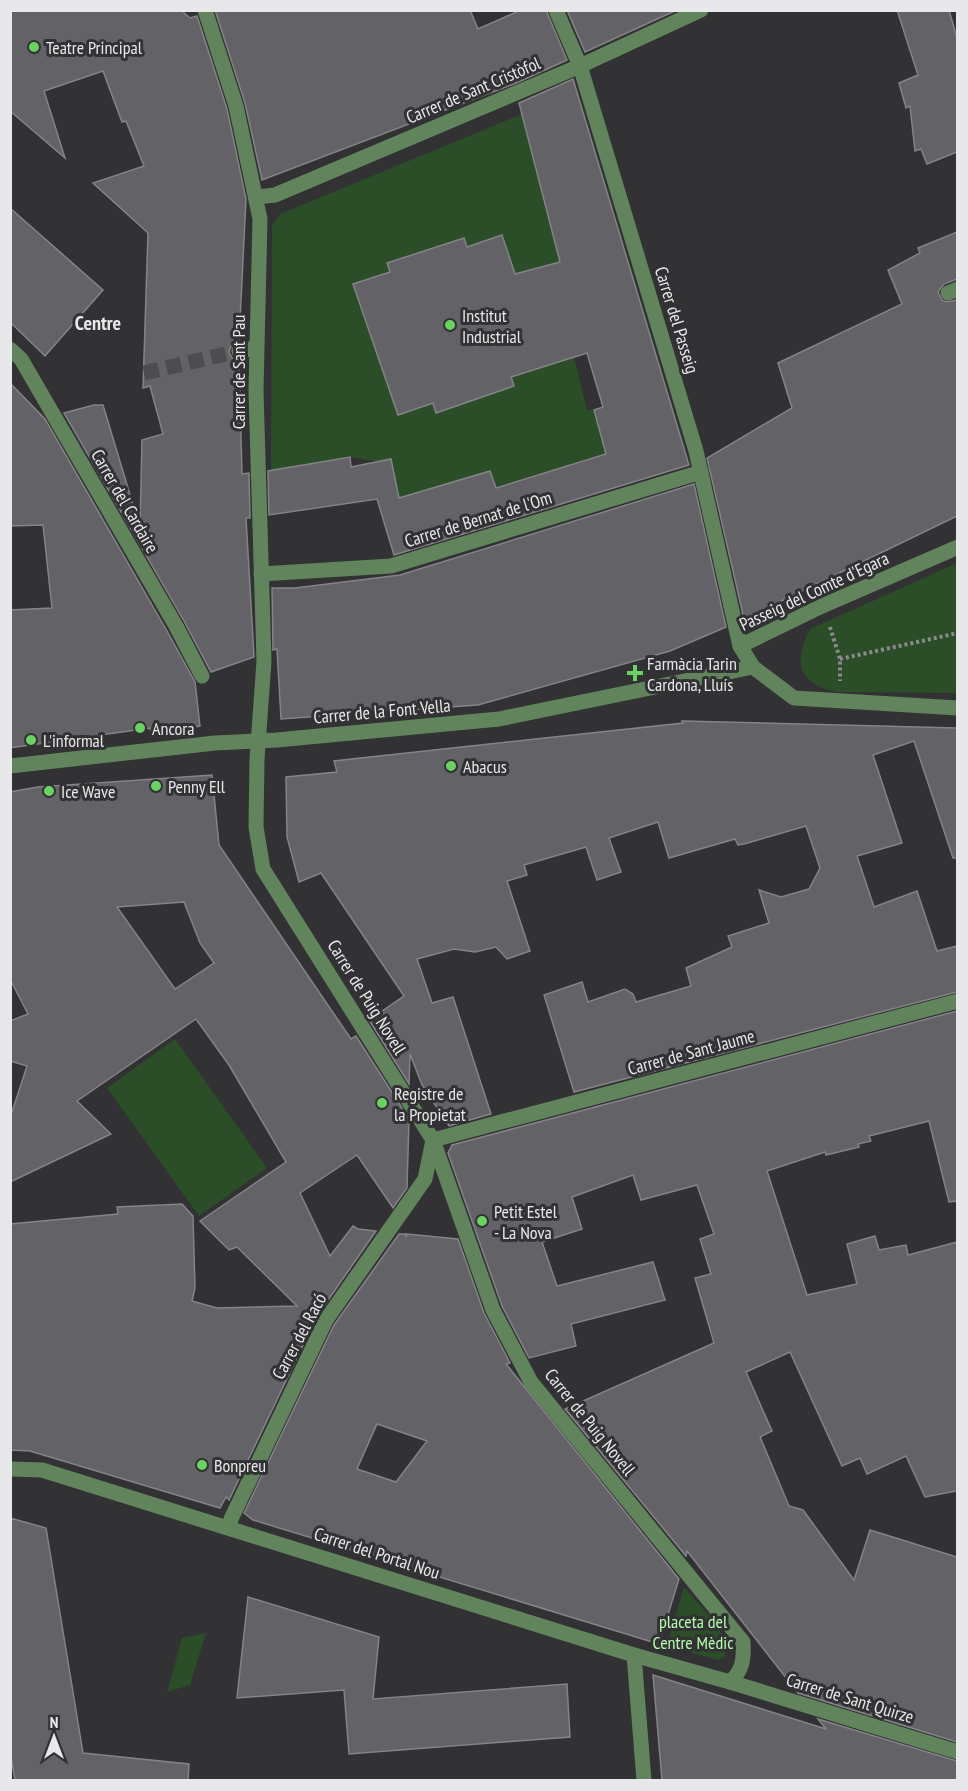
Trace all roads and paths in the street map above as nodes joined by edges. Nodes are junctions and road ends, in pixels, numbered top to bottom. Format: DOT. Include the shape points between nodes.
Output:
graph roads {
  1 [pos="556,10"];
  2 [pos="701,10"];
  3 [pos="202,11"];
  4 [pos="580,66"];
  5 [pos="257,197"];
  6 [pos="256,348"];
  7 [pos="10,349"];
  8 [pos="239,351"];
  9 [pos="701,471"];
  10 [pos="957,547"];
  11 [pos="261,574"];
  12 [pos="828,620"];
  13 [pos="957,633"];
  14 [pos="740,646"];
  15 [pos="840,659"];
  16 [pos="753,666"];
  17 [pos="202,676"];
  18 [pos="840,679"];
  19 [pos="957,708"];
  20 [pos="259,741"];
  21 [pos="10,766"];
  22 [pos="957,1001"];
  23 [pos="434,1140"];
  24 [pos="10,1469"];
  25 [pos="230,1528"];
  26 [pos="634,1655"];
  27 [pos="730,1682"];
  28 [pos="957,1752"];
  29 [pos="644,1780"];
  1 -- 4 [label="street, Carrer del Passeig"];
  2 -- 4 [label="street, Carrer de Sant Cristòfol"];
  3 -- 5 [label="street, Carrer de Sant Pau" via="236,106"];
  4 -- 5 [label="street, Carrer de Sant Cristòfol" via="275,195"];
  4 -- 9 [label="street, Carrer del Passeig"];
  5 -- 6 [label="street, Carrer de Sant Pau" via="260,219"];
  6 -- 8 [label="street"];
  6 -- 11 [label="street, Carrer de Sant Pau"];
  7 -- 17 [label="street, Carrer del Cardaire" via="21,359"];
  9 -- 11 [label="street, Carrer de Bernat de l'Om" via="391,566"];
  9 -- 14 [label="street, Carrer del Passeig"];
  10 -- 14 [label="street, Passeig del Comte d'Egara"];
  11 -- 20 [label="street, Carrer de Sant Pau" via="264,661"];
  12 -- 15 [label="path"];
  13 -- 15 [label="path"];
  14 -- 16 [label="street, Passeig del Comte d'Egara"];
  15 -- 18 [label="path"];
  16 -- 19 [label="street, Passeig del Comte d'Egara" via="794,698"];
  16 -- 20 [label="street, Carrer de la Font Vella" via="499,719"];
  20 -- 21 [label="street, Carrer de la Font Vella"];
  20 -- 23 [label="street, Carrer de Puig Novell" via="256,827 263,869"];
  22 -- 23 [label="street, Carrer de Sant Jaume"];
  23 -- 25 [label="street, Carrer del Racó" via="425,1179 326,1320"];
  23 -- 27 [label="street, Carrer de Puig Novell" via="494,1310 531,1382 742,1642 744,1660 740,1673"];
  24 -- 25 [label="street, Carrer del Portal Nou" via="42,1470"];
  25 -- 26 [label="street, Carrer del Portal Nou"];
  26 -- 27 [label="street, Carrer del Portal Nou"];
  26 -- 29 [label="street"];
  27 -- 28 [label="street, Carrer de Sant Quirze"];
}
